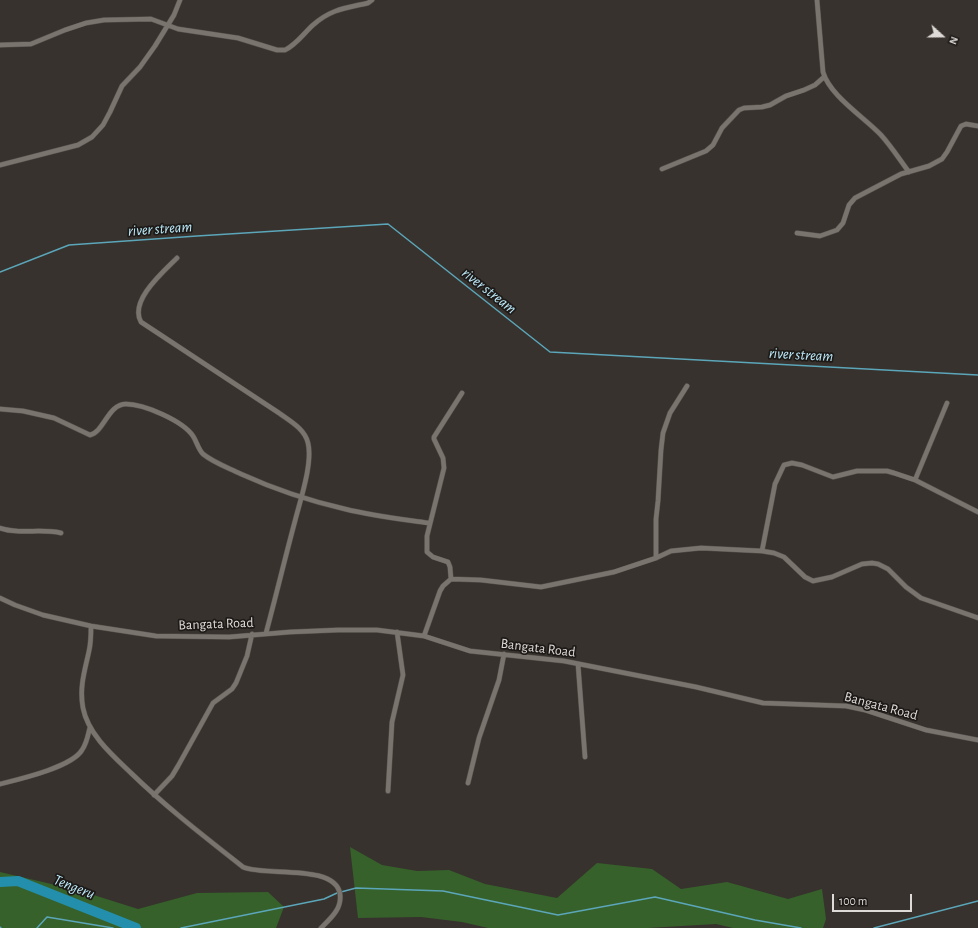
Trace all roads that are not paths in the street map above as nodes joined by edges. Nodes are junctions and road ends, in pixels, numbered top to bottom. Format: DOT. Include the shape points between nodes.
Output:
graph roads {
  1 [pos="180,0"];
  2 [pos="372,0"];
  3 [pos="817,0"];
  4 [pos="168,26"];
  5 [pos="0,45"];
  6 [pos="824,77"];
  7 [pos="978,126"];
  8 [pos="0,165"];
  9 [pos="662,169"];
  10 [pos="909,172"];
  11 [pos="797,233"];
  12 [pos="177,258"];
  13 [pos="687,386"];
  14 [pos="462,393"];
  15 [pos="948,403"];
  16 [pos="0,409"];
  17 [pos="915,480"];
  18 [pos="301,496"];
  19 [pos="978,512"];
  20 [pos="429,523"];
  21 [pos="0,528"];
  22 [pos="61,533"];
  23 [pos="762,551"];
  24 [pos="656,558"];
  25 [pos="451,579"];
  26 [pos="0,598"];
  27 [pos="978,618"];
  28 [pos="91,626"];
  29 [pos="397,632"];
  30 [pos="266,633"];
  31 [pos="252,634"];
  32 [pos="424,636"];
  33 [pos="504,654"];
  34 [pos="578,664"];
  35 [pos="90,727"];
  36 [pos="978,740"];
  37 [pos="585,757"];
  38 [pos="468,783"];
  39 [pos="0,784"];
  40 [pos="388,791"];
  41 [pos="154,795"];
  42 [pos="321,928"];
  1 -- 4 [label="street"];
  2 -- 4 [label="street" via="334,11 313,25 285,50 238,38"];
  3 -- 6 [label="street"];
  4 -- 5 [label="street" via="151,19 104,20 86,23 31,44"];
  4 -- 8 [label="street" via="148,56 122,86 103,125 92,136 78,145"];
  6 -- 9 [label="street" via="770,105 739,110 706,151"];
  6 -- 10 [label="street" via="840,97 881,135"];
  7 -- 10 [label="street" via="961,126 945,156 929,166"];
  10 -- 11 [label="street" via="854,198 843,223 837,230 817,236"];
  12 -- 18 [label="street" via="142,298 138,307 138,317 148,327 299,428 309,449"];
  13 -- 24 [label="street" via="670,413 663,433 656,519"];
  14 -- 20 [label="street" via="434,437 443,458 444,468"];
  15 -- 17 [label="street"];
  16 -- 18 [label="street" via="54,418 90,435 96,432 115,408 124,404 133,405 168,416 193,436 204,454 219,464 257,481"];
  17 -- 19 [label="street"];
  17 -- 23 [label="street" via="887,471 849,473 833,477 796,463 788,464 782,468 775,484"];
  18 -- 20 [label="street" via="345,509"];
  18 -- 30 [label="street"];
  20 -- 25 [label="street" via="427,552 448,562"];
  21 -- 22 [label="street" via="16,532 37,530"];
  23 -- 24 [label="street" via="701,548 671,551"];
  23 -- 27 [label="street" via="784,557 804,577 814,581 832,577 862,564 878,564 888,569 921,598"];
  24 -- 25 [label="street" via="600,575 541,587"];
  25 -- 32 [label="street" via="440,591"];
  26 -- 28 [label="street, Bangata Road" via="43,615"];
  28 -- 31 [label="street, Bangata Road" via="156,636 229,637"];
  28 -- 35 [label="street" via="81,686 83,708"];
  29 -- 30 [label="street, Bangata Road" via="338,630"];
  29 -- 32 [label="street, Bangata Road"];
  29 -- 40 [label="street" via="403,675 392,722"];
  30 -- 31 [label="street, Bangata Road"];
  31 -- 41 [label="street" via="247,656 236,683 213,703 172,776"];
  32 -- 33 [label="street, Bangata Road" via="470,651"];
  33 -- 34 [label="street, Bangata Road"];
  33 -- 38 [label="street" via="499,680 479,738"];
  34 -- 36 [label="street, Bangata Road" via="696,686 763,703 846,706 926,730"];
  34 -- 37 [label="street"];
  35 -- 39 [label="street" via="82,751 66,764"];
  35 -- 41 [label="street" via="108,751"];
  41 -- 42 [label="street" via="249,870 317,875 336,884 339,904 334,916"];
}
